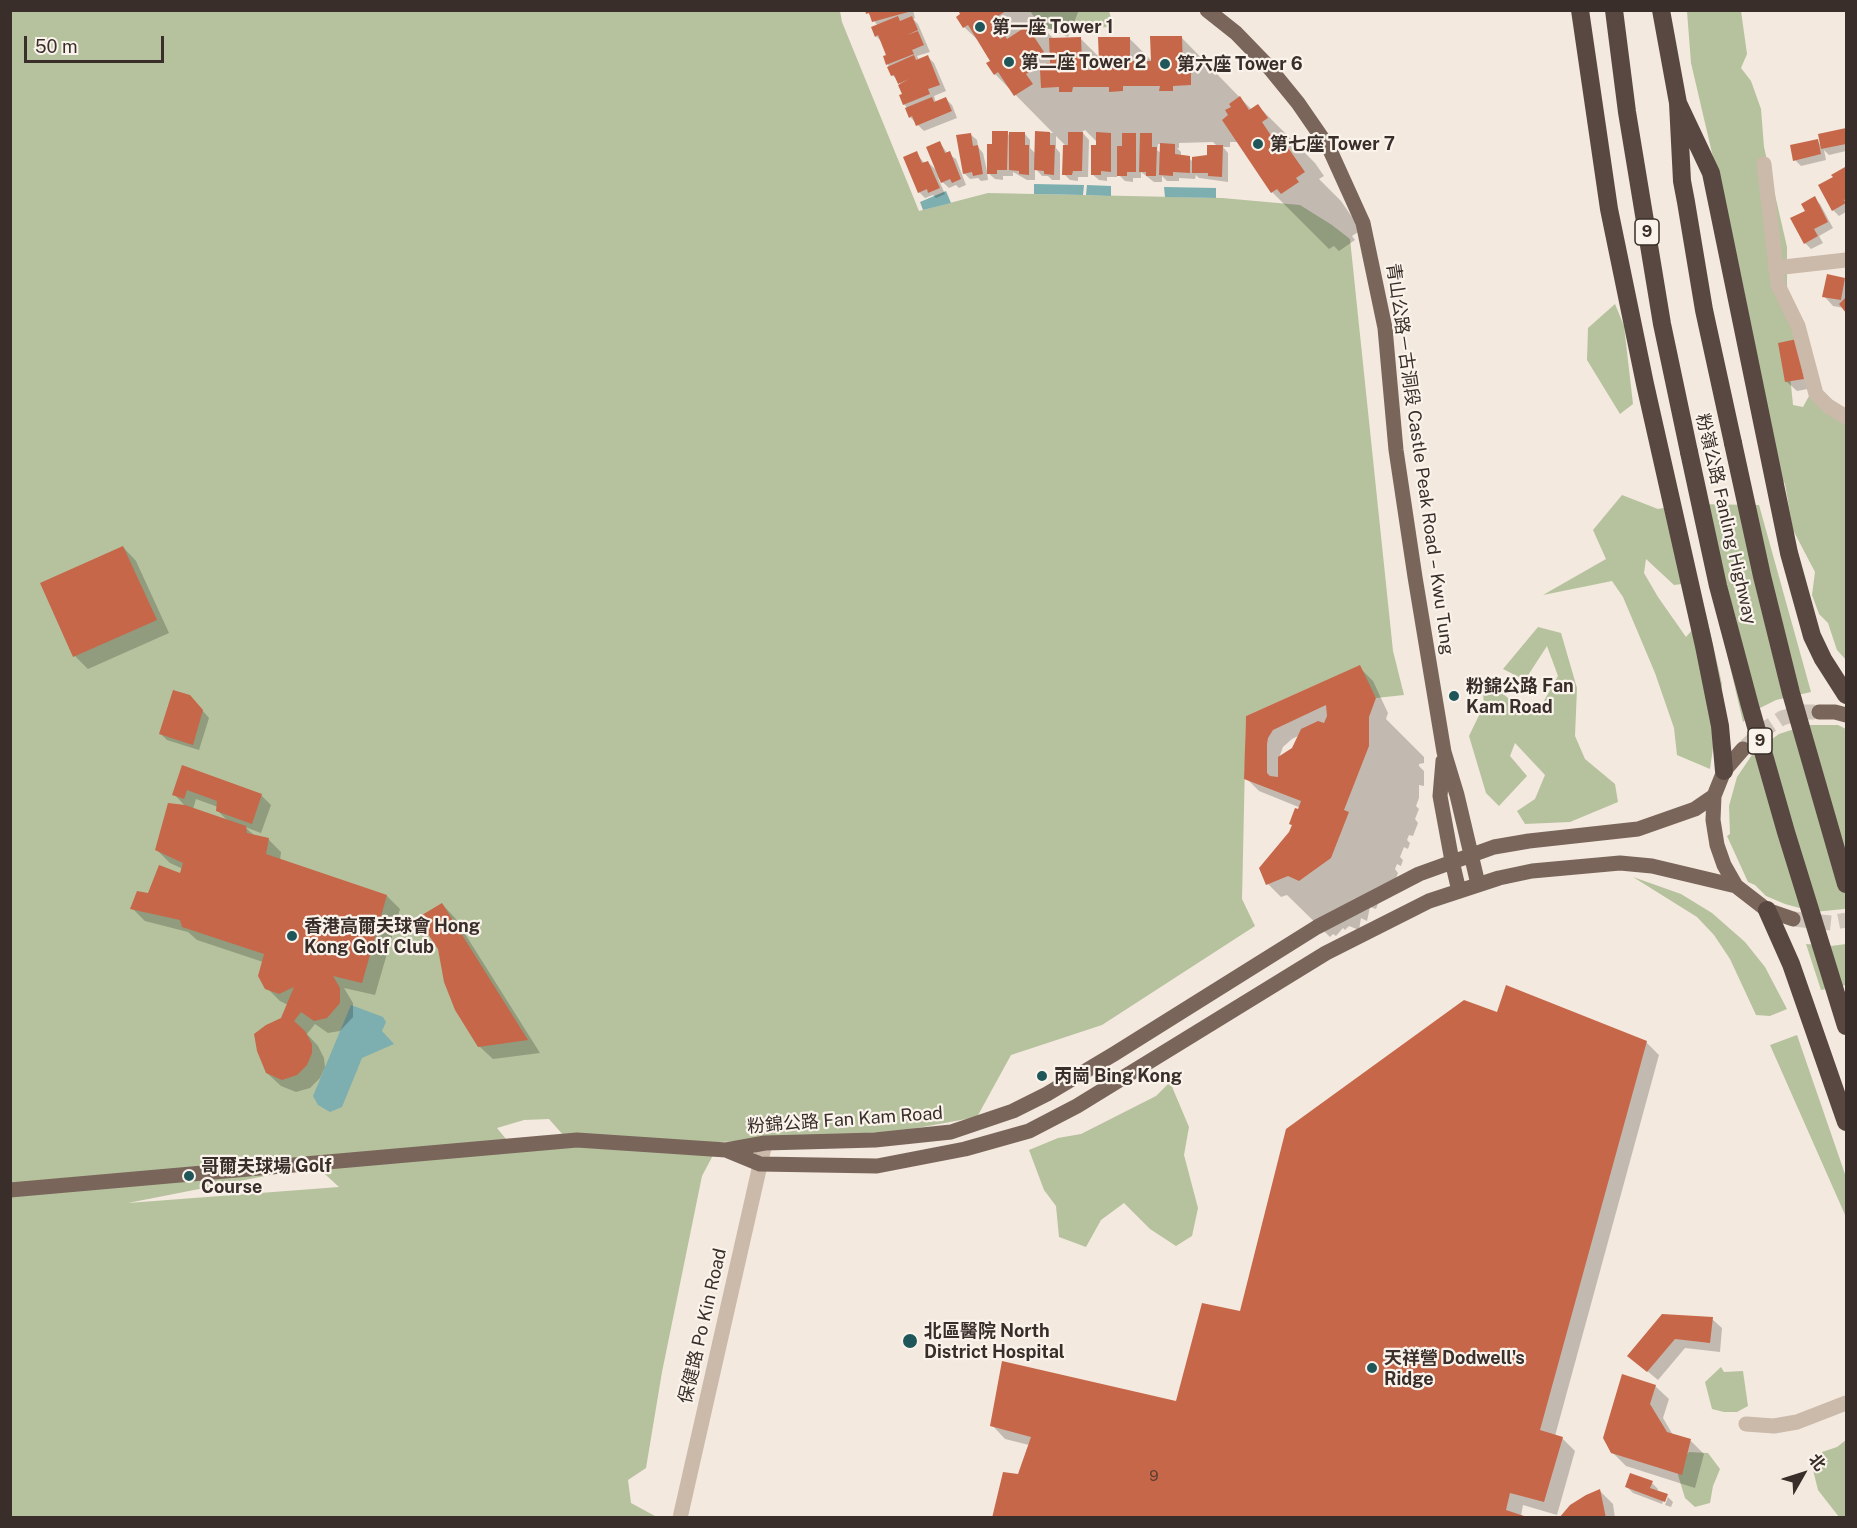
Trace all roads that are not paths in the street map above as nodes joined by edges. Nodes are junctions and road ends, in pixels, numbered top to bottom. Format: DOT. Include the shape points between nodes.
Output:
graph roads {
  1 [pos="1207,10"];
  2 [pos="1580,10"];
  3 [pos="1614,10"];
  4 [pos="1661,10"];
  5 [pos="1678,104"];
  6 [pos="1764,164"];
  7 [pos="1846,260"];
  8 [pos="1775,268"];
  9 [pos="1846,417"];
  10 [pos="1846,695"];
  11 [pos="1818,712"];
  12 [pos="1846,715"];
  13 [pos="1743,749"];
  14 [pos="1444,752"];
  15 [pos="1724,771"];
  16 [pos="1714,796"];
  17 [pos="1470,855"];
  18 [pos="1452,861"];
  19 [pos="1478,884"];
  20 [pos="1846,884"];
  21 [pos="1736,886"];
  22 [pos="1460,891"];
  23 [pos="1767,910"];
  24 [pos="1793,919"];
  25 [pos="1846,1026"];
  26 [pos="1846,1122"];
  27 [pos="765,1143"];
  28 [pos="726,1150"];
  29 [pos="760,1164"];
  30 [pos="10,1190"];
  31 [pos="1846,1403"];
  32 [pos="1746,1424"];
  33 [pos="680,1518"];
  1 -- 14 [label="main road, 青山公路－古洞段 Castle Peak Road – Kwu Tung" via="1236,33 1298,103 1329,148 1364,223 1385,328 1398,461"];
  2 -- 15 [label="highway" via="1609,209 1704,646 1720,726"];
  3 -- 25 [label="highway, 粉嶺公路 Fanling Highway / 9, bridge" via="1662,324 1718,586 1789,842"];
  4 -- 5 [label="highway, 粉嶺公路 Fanling Highway"];
  5 -- 10 [label="highway" via="1711,173 1789,553 1809,624 1823,659"];
  5 -- 20 [label="highway, 粉嶺公路 Fanling Highway, bridge" via="1683,181 1704,310 1762,576"];
  6 -- 8 [label="street"];
  7 -- 8 [label="street"];
  8 -- 9 [label="street" via="1778,285 1798,326 1816,394"];
  11 -- 12 [label="main road"];
  13 -- 15 [label="main road"];
  14 -- 17 [label="main road, 青山公路－古洞段 Castle Peak Road – Kwu Tung"];
  14 -- 18 [label="main road, 青山公路－古洞段 Castle Peak Road – Kwu Tung" via="1440,796"];
  15 -- 16 [label="main road"];
  16 -- 17 [label="main road, 粉錦公路 Fan Kam Road" via="1695,809 1638,829 1528,841"];
  16 -- 21 [label="main road" via="1717,845"];
  17 -- 18 [label="main road, 粉錦公路 Fan Kam Road"];
  17 -- 19 [label="main road, 青山公路－古洞段 Castle Peak Road – Kwu Tung"];
  18 -- 22 [label="main road, 青山公路－古洞段 Castle Peak Road – Kwu Tung"];
  18 -- 27 [label="main road, 粉錦公路 Fan Kam Road" via="1397,884 1317,927 1114,1054 1013,1111 951,1132 875,1140"];
  19 -- 21 [label="main road, 粉錦公路 Fan Kam Road" via="1532,871 1620,863 1652,866"];
  19 -- 22 [label="main road, 粉錦公路 Fan Kam Road"];
  21 -- 23 [label="main road"];
  22 -- 29 [label="main road, 粉錦公路 Fan Kam Road" via="1429,901 1326,953 1077,1106 1029,1131 965,1149 877,1166"];
  23 -- 24 [label="main road"];
  23 -- 26 [label="highway" via="1791,964"];
  27 -- 28 [label="main road, 粉錦公路 Fan Kam Road"];
  27 -- 29 [label="street, 保健路 Po Kin Road"];
  28 -- 29 [label="main road, 粉錦公路 Fan Kam Road"];
  28 -- 30 [label="main road, 粉錦公路 Fan Kam Road" via="576,1140"];
  29 -- 33 [label="street, 保健路 Po Kin Road"];
  31 -- 32 [label="street" via="1797,1422 1774,1426"];
}
